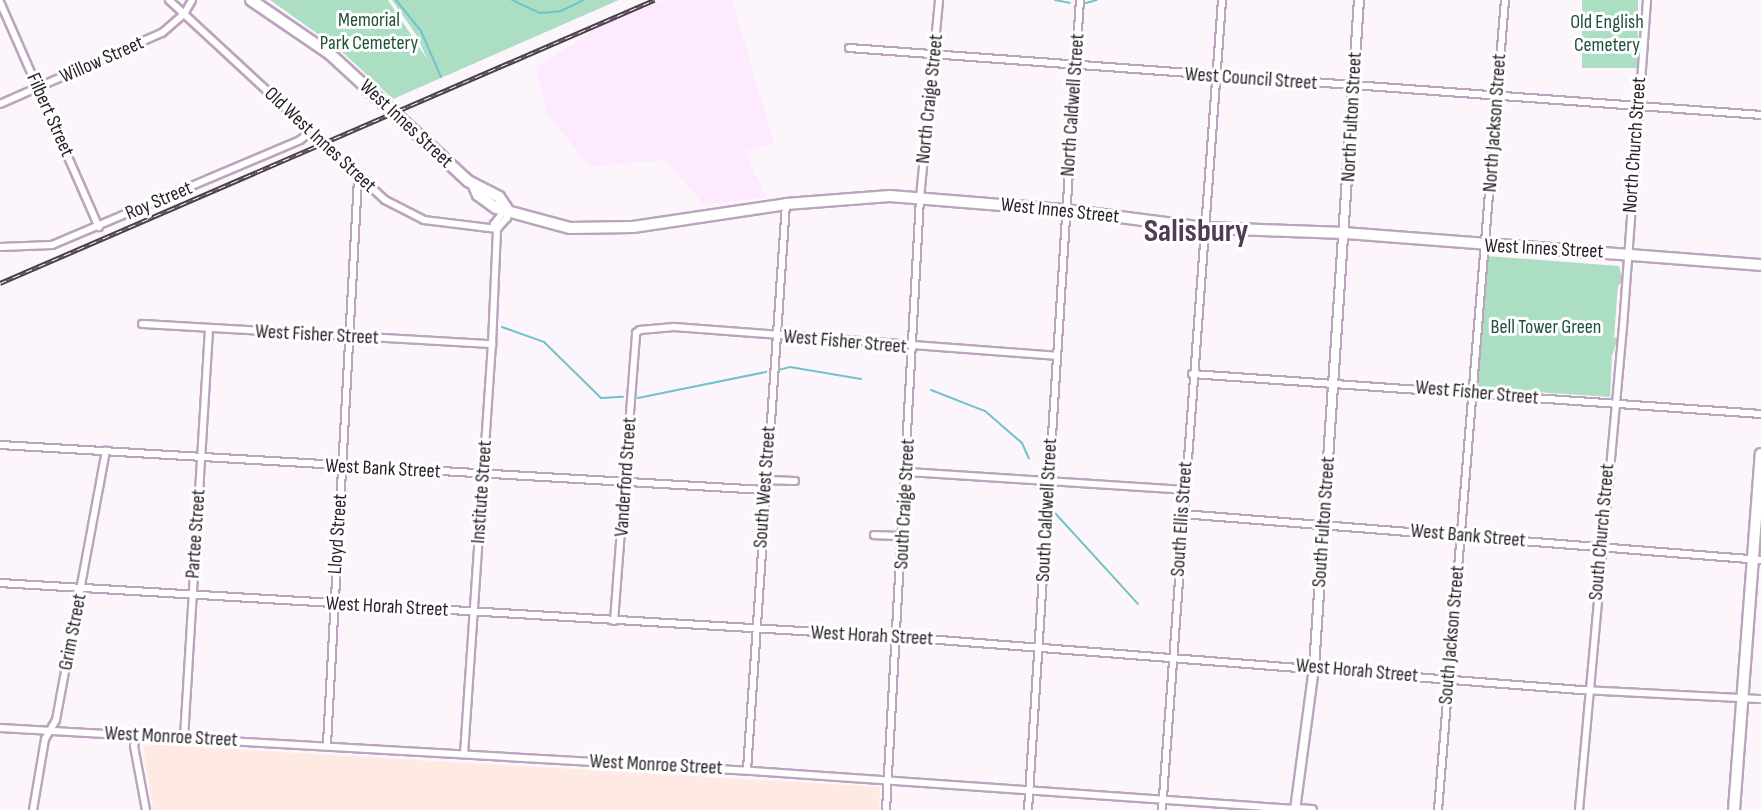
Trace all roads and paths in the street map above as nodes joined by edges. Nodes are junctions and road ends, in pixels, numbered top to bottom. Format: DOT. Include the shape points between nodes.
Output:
graph roads {
  1 [pos="169,0"];
  2 [pos="192,0"];
  3 [pos="251,0"];
  4 [pos="939,0"];
  5 [pos="1080,0"];
  6 [pos="1222,0"];
  7 [pos="1359,0"];
  8 [pos="1504,0"];
  9 [pos="1647,0"];
  10 [pos="0,2"];
  11 [pos="184,14"];
  12 [pos="849,48"];
  13 [pos="935,54"];
  14 [pos="1076,64"];
  15 [pos="1216,77"];
  16 [pos="1353,86"];
  17 [pos="39,87"];
  18 [pos="1497,96"];
  19 [pos="0,104"];
  20 [pos="1637,106"];
  21 [pos="1761,115"];
  22 [pos="311,132"];
  23 [pos="358,179"];
  24 [pos="920,198"];
  25 [pos="786,204"];
  26 [pos="507,209"];
  27 [pos="1065,210"];
  28 [pos="99,227"];
  29 [pos="1205,228"];
  30 [pos="497,229"];
  31 [pos="1346,233"];
  32 [pos="1484,246"];
  33 [pos="0,247"];
  34 [pos="1627,254"];
  35 [pos="1761,265"];
  36 [pos="142,324"];
  37 [pos="208,329"];
  38 [pos="636,333"];
  39 [pos="774,336"];
  40 [pos="349,337"];
  41 [pos="492,344"];
  42 [pos="912,347"];
  43 [pos="1056,356"];
  44 [pos="1192,374"];
  45 [pos="1334,383"];
  46 [pos="1472,392"];
  47 [pos="1614,404"];
  48 [pos="1761,414"];
  49 [pos="0,445"];
  50 [pos="106,452"];
  51 [pos="1761,454"];
  52 [pos="202,457"];
  53 [pos="343,467"];
  54 [pos="908,472"];
  55 [pos="483,474"];
  56 [pos="766,480"];
  57 [pos="795,481"];
  58 [pos="626,482"];
  59 [pos="1049,482"];
  60 [pos="765,490"];
  61 [pos="1184,490"];
  62 [pos="1182,514"];
  63 [pos="1324,523"];
  64 [pos="874,535"];
  65 [pos="904,536"];
  66 [pos="1460,536"];
  67 [pos="1602,546"];
  68 [pos="1757,559"];
  69 [pos="0,583"];
  70 [pos="81,588"];
  71 [pos="192,595"];
  72 [pos="333,604"];
  73 [pos="474,612"];
  74 [pos="614,621"];
  75 [pos="756,629"];
  76 [pos="895,637"];
  77 [pos="1039,646"];
  78 [pos="1172,656"];
  79 [pos="1314,667"];
  80 [pos="1448,679"];
  81 [pos="1589,690"];
  82 [pos="1743,698"];
  83 [pos="1761,699"];
  84 [pos="0,728"];
  85 [pos="51,730"];
  86 [pos="136,734"];
  87 [pos="184,738"];
  88 [pos="327,744"];
  89 [pos="464,754"];
  90 [pos="747,770"];
  91 [pos="888,779"];
  92 [pos="1029,790"];
  93 [pos="1162,800"];
  94 [pos="1295,809"];
  95 [pos="33,810"];
  96 [pos="146,810"];
  97 [pos="886,810"];
  98 [pos="1028,810"];
  99 [pos="1162,810"];
  100 [pos="1312,810"];
  101 [pos="1438,810"];
  102 [pos="1579,810"];
  103 [pos="1734,810"];
  1 -- 11 [label="street, Old West Innes Street"];
  2 -- 11 [label="street, Willow Street"];
  3 -- 26 [label="main road, West Innes Street" via="330,54 474,186 499,197"];
  4 -- 13 [label="street, North Craige Street"];
  5 -- 14 [label="street, North Caldwell Street"];
  6 -- 15 [label="street, South Ellis Street"];
  7 -- 16 [label="street, North Fulton Street"];
  8 -- 18 [label="street, North Jackson Street"];
  9 -- 20 [label="street, North Church Street"];
  10 -- 17 [label="street, Filbert Street"];
  11 -- 17 [label="street, Willow Street" via="162,33"];
  11 -- 22 [label="street, Old West Innes Street"];
  12 -- 13 [label="street, West Council Street"];
  13 -- 14 [label="street, West Council Street"];
  13 -- 24 [label="street, North Craige Street"];
  14 -- 15 [label="street, West Council Street"];
  14 -- 27 [label="street, North Caldwell Street"];
  15 -- 16 [label="street, West Council Street"];
  15 -- 29 [label="street, South Ellis Street"];
  16 -- 18 [label="street, West Council Street"];
  16 -- 31 [label="street, North Fulton Street"];
  17 -- 19 [label="street, Willow Street"];
  17 -- 28 [label="street, Filbert Street"];
  18 -- 20 [label="street, West Council Street"];
  18 -- 32 [label="street, North Jackson Street"];
  20 -- 21 [label="street, West Council Street"];
  20 -- 34 [label="street, North Church Street"];
  22 -- 23 [label="street, Old West Innes Street"];
  22 -- 28 [label="street, Roy Street"];
  23 -- 30 [label="street, Old West Innes Street" via="399,210 424,220"];
  23 -- 40 [label="street, Lloyd Street"];
  24 -- 25 [label="main road, West Innes Street" via="860,197"];
  24 -- 27 [label="main road, West Innes Street"];
  24 -- 42 [label="street, South Craige Street"];
  25 -- 26 [label="main road, West Innes Street" via="633,228 594,229 548,224"];
  25 -- 39 [label="street, South West Street"];
  26 -- 30 [label="street, Institute Street" via="497,216"];
  27 -- 29 [label="main road, West Innes Street"];
  27 -- 43 [label="street, South Caldwell Street"];
  28 -- 33 [label="street, Roy Street" via="52,245"];
  29 -- 31 [label="main road, West Innes Street"];
  29 -- 44 [label="street, South Ellis Street"];
  30 -- 41 [label="street, Institute Street"];
  31 -- 32 [label="main road, West Innes Street"];
  31 -- 45 [label="street, South Fulton Street"];
  32 -- 34 [label="main road, West Innes Street"];
  32 -- 46 [label="street, South Jackson Street"];
  34 -- 35 [label="main road, West Innes Street"];
  34 -- 47 [label="street, South Church Street"];
  36 -- 37 [label="street, West Fisher Street"];
  37 -- 40 [label="street, West Fisher Street"];
  37 -- 52 [label="street, Partee Street"];
  38 -- 39 [label="street, West Fisher Street" via="674,327"];
  38 -- 58 [label="street, Vanderford Street"];
  39 -- 42 [label="street, West Fisher Street"];
  39 -- 56 [label="street, South West Street"];
  40 -- 41 [label="street, West Fisher Street"];
  40 -- 53 [label="street, Lloyd Street"];
  41 -- 55 [label="street, Institute Street"];
  42 -- 43 [label="street, West Fisher Street"];
  42 -- 54 [label="street, South Craige Street"];
  43 -- 59 [label="street, South Caldwell Street"];
  44 -- 45 [label="street, West Fisher Street"];
  44 -- 61 [label="street, South Ellis Street"];
  45 -- 46 [label="street, West Fisher Street"];
  45 -- 63 [label="street, South Fulton Street"];
  46 -- 47 [label="street, West Fisher Street"];
  46 -- 66 [label="street, South Jackson Street"];
  47 -- 48 [label="street, West Fisher Street"];
  47 -- 67 [label="street, South Church Street"];
  49 -- 50 [label="street, West Bank Street"];
  50 -- 52 [label="street, West Bank Street"];
  50 -- 70 [label="street, Grim Street"];
  51 -- 68 [label="main road"];
  52 -- 53 [label="street, West Bank Street"];
  52 -- 71 [label="street, Partee Street"];
  53 -- 55 [label="street, West Bank Street"];
  53 -- 72 [label="street, Lloyd Street"];
  54 -- 59 [label="street"];
  54 -- 65 [label="street, South Craige Street"];
  55 -- 58 [label="street, West Bank Street"];
  55 -- 73 [label="street, Institute Street"];
  56 -- 57 [label="street"];
  56 -- 60 [label="street, South West Street"];
  58 -- 60 [label="street, West Bank Street"];
  58 -- 74 [label="street, Vanderford Street"];
  59 -- 61 [label="street"];
  59 -- 77 [label="street, South Caldwell Street"];
  60 -- 75 [label="street, South West Street"];
  61 -- 62 [label="street, South Ellis Street"];
  62 -- 63 [label="street, West Bank Street"];
  62 -- 78 [label="street, South Ellis Street"];
  63 -- 66 [label="street, West Bank Street"];
  63 -- 79 [label="street, South Fulton Street"];
  64 -- 65 [label="street"];
  65 -- 76 [label="street, South Craige Street"];
  66 -- 67 [label="street, West Bank Street"];
  66 -- 80 [label="street, South Jackson Street"];
  67 -- 68 [label="street, West Bank Street"];
  67 -- 81 [label="street, South Church Street"];
  68 -- 82 [label="main road"];
  69 -- 70 [label="street, West Horah Street"];
  70 -- 71 [label="street, West Horah Street"];
  70 -- 85 [label="street, Grim Street"];
  71 -- 72 [label="street, West Horah Street"];
  71 -- 87 [label="street, Partee Street"];
  72 -- 73 [label="street, West Horah Street"];
  72 -- 88 [label="street, Lloyd Street"];
  73 -- 74 [label="street, West Horah Street"];
  73 -- 89 [label="street, Institute Street"];
  74 -- 75 [label="street, West Horah Street"];
  75 -- 76 [label="street, West Horah Street"];
  75 -- 90 [label="street, South West Street"];
  76 -- 77 [label="street, West Horah Street"];
  76 -- 91 [label="street, South Craige Street"];
  77 -- 78 [label="street, West Horah Street"];
  77 -- 92 [label="street, South Caldwell Street"];
  78 -- 79 [label="street, West Horah Street"];
  78 -- 93 [label="street, South Ellis Street"];
  79 -- 80 [label="street, West Horah Street"];
  79 -- 94 [label="street, South Fulton Street"];
  80 -- 81 [label="street, West Horah Street"];
  80 -- 101 [label="street, South Jackson Street"];
  81 -- 82 [label="street, West Horah Street"];
  81 -- 102 [label="street, South Church Street"];
  82 -- 83 [label="street, West Horah Street"];
  82 -- 103 [label="main road"];
  84 -- 85 [label="street, West Monroe Street"];
  85 -- 86 [label="street, West Monroe Street"];
  85 -- 95 [label="street, Grim Street" via="45,739"];
  86 -- 87 [label="street, West Monroe Street"];
  86 -- 96 [label="street"];
  87 -- 88 [label="street, West Monroe Street"];
  88 -- 89 [label="street, West Monroe Street"];
  89 -- 90 [label="street, West Monroe Street"];
  90 -- 91 [label="street, West Monroe Street"];
  91 -- 92 [label="street, West Monroe Street"];
  91 -- 97 [label="street, South Craige Street"];
  92 -- 93 [label="street, West Monroe Street"];
  92 -- 98 [label="street, South Caldwell Street"];
  93 -- 94 [label="street, West Monroe Street"];
  93 -- 99 [label="street, South Ellis Street"];
  94 -- 100 [label="street, West Monroe Street"];
}
